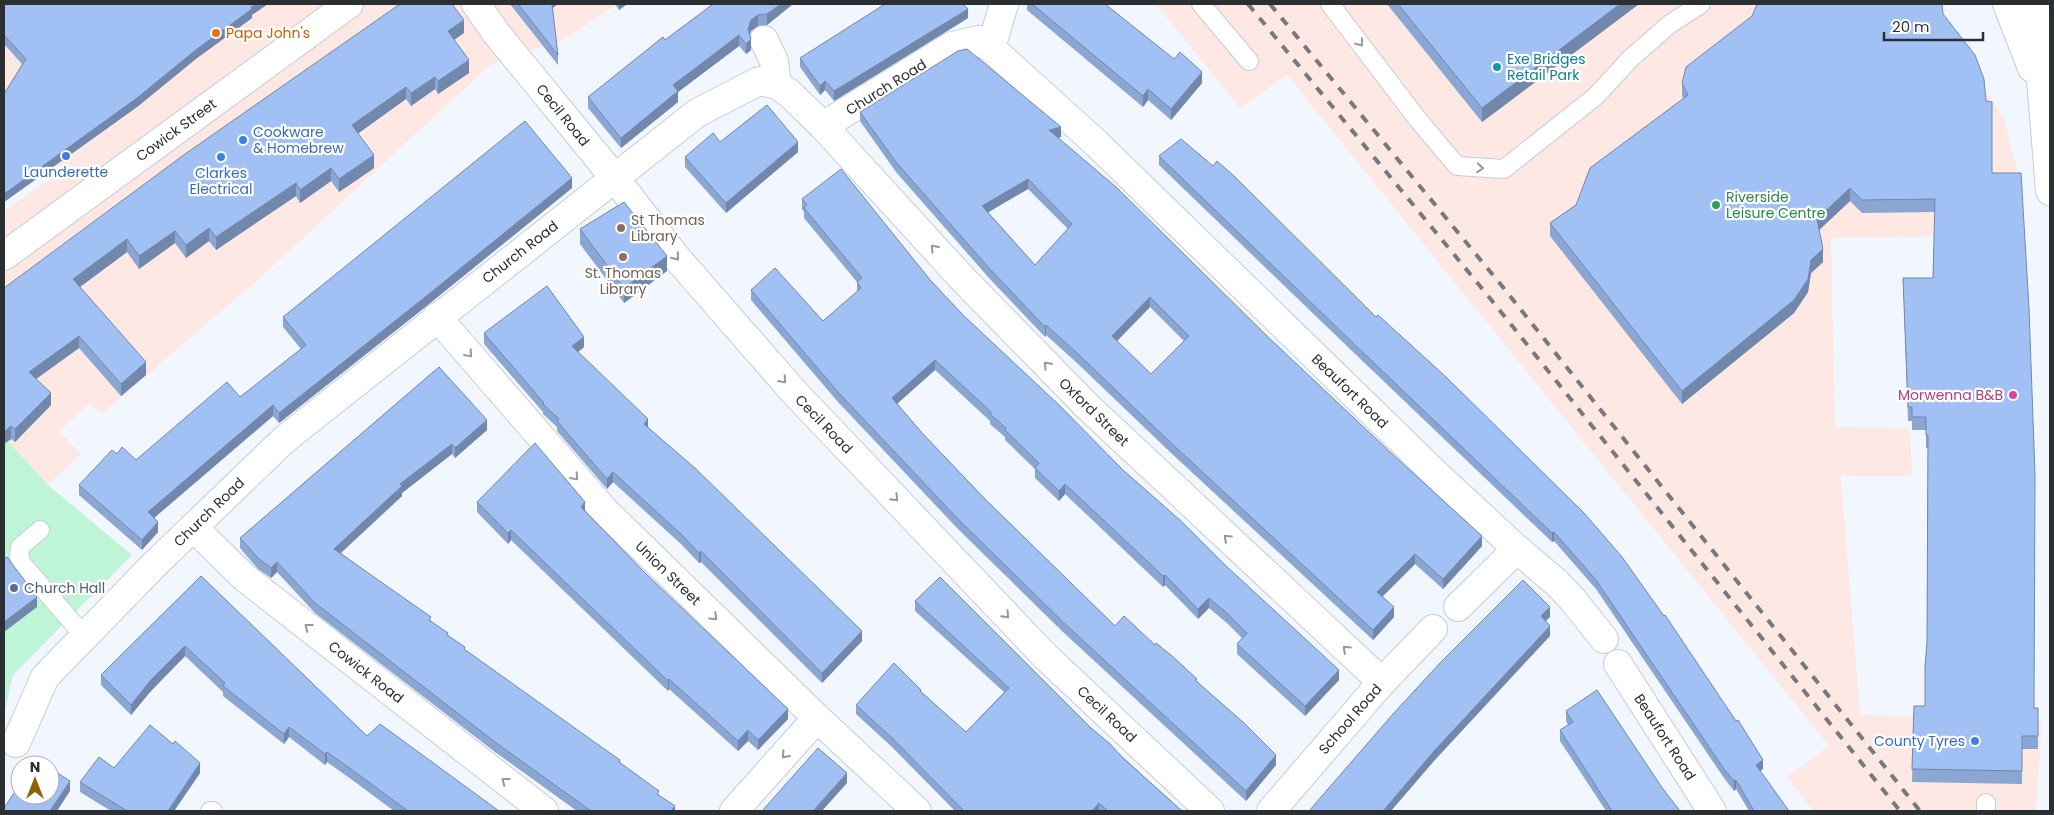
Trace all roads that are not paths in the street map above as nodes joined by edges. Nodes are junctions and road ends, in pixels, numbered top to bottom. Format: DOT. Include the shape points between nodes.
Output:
graph roads {
  1 [pos="349,4"];
  2 [pos="476,4"];
  3 [pos="1004,4"];
  4 [pos="1201,4"];
  5 [pos="1330,4"];
  6 [pos="1701,4"];
  7 [pos="2007,4"];
  8 [pos="2035,4"];
  9 [pos="764,40"];
  10 [pos="991,48"];
  11 [pos="1249,61"];
  12 [pos="778,85"];
  13 [pos="2043,97"];
  14 [pos="823,126"];
  15 [pos="1096,143"];
  16 [pos="614,177"];
  17 [pos="2050,191"];
  18 [pos="4,256"];
  19 [pos="437,317"];
  20 [pos="193,527"];
  21 [pos="40,530"];
  22 [pos="1517,549"];
  23 [pos="1458,607"];
  24 [pos="1433,629"];
  25 [pos="85,637"];
  26 [pos="1604,640"];
  27 [pos="1618,664"];
  28 [pos="1382,682"];
  29 [pos="817,718"];
  30 [pos="16,743"];
  31 [pos="544,811"];
  32 [pos="734,811"];
  33 [pos="916,811"];
  34 [pos="1210,811"];
  35 [pos="1271,811"];
  36 [pos="1712,811"];
  1 -- 18 [label="main road, Cowick Street"];
  2 -- 16 [label="main road, Cecil Road"];
  3 -- 10 [label="main road"];
  4 -- 11 [label="lane"];
  5 -- 6 [label="lane, one-way" via="1457,166 1504,169 1596,96 1631,58 1670,24"];
  7 -- 13 [label="main road"];
  8 -- 13 [label="main road"];
  9 -- 12 [label="main road" via="774,61"];
  10 -- 14 [label="main road, Church Road" via="978,40 952,46"];
  10 -- 15 [label="main road, Church Road"];
  12 -- 14 [label="main road"];
  12 -- 16 [label="main road, Church Road" via="759,81 697,112"];
  13 -- 17 [label="main road"];
  28 -- 14 [label="main road, Oxford Street, one-way" via="1087,406 960,276"];
  15 -- 22 [label="main road, Beaufort Road"];
  16 -- 19 [label="main road, Church Road"];
  16 -- 34 [label="main road, Cecil Road, one-way" via="676,257 794,392 1045,656"];
  19 -- 20 [label="main road, Church Road" via="285,439"];
  19 -- 29 [label="main road, Union Street, one-way" via="604,510"];
  20 -- 25 [label="main road, Church Road"];
  31 -- 20 [label="main road, Cowick Road, one-way" via="245,578"];
  21 -- 25 [label="lane" via="20,547 22,564"];
  22 -- 23 [label="main road"];
  22 -- 26 [label="main road, Beaufort Road" via="1558,584"];
  24 -- 28 [label="main road, School Road"];
  25 -- 30 [label="main road, Church Road" via="45,677"];
  27 -- 36 [label="main road, Beaufort Road"];
  28 -- 35 [label="main road, School Road"];
  29 -- 32 [label="main road, one-way"];
  29 -- 33 [label="main road, Union Street"];
}
